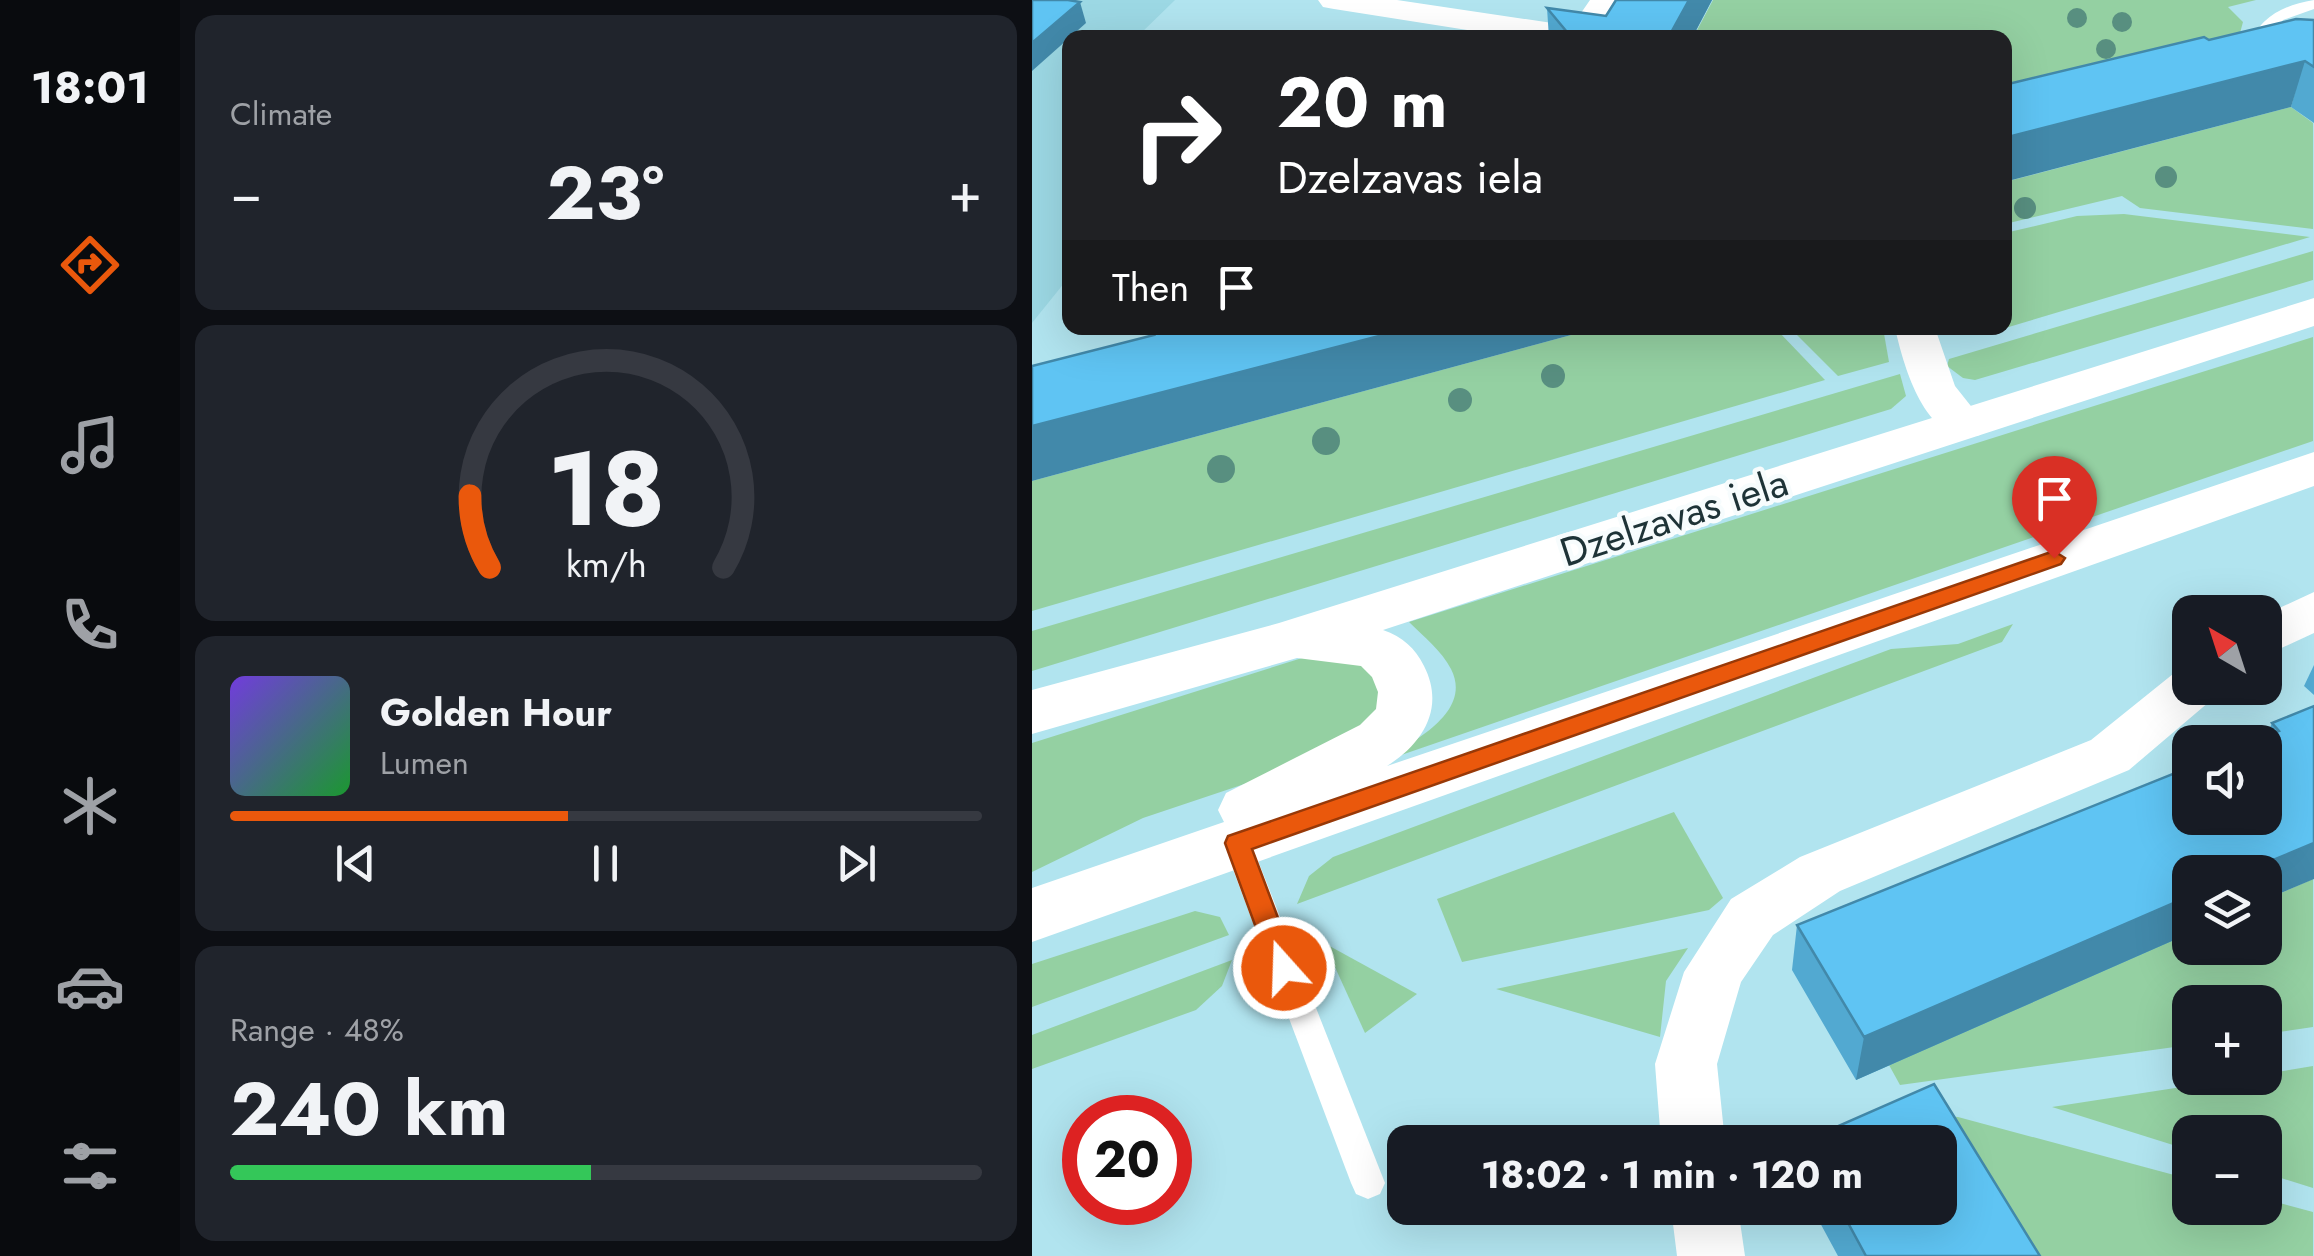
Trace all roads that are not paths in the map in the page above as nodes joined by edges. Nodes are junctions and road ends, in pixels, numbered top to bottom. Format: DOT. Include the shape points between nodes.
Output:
graph roads {
  1 [pos="1334,0"];
  2 [pos="1606,0"];
  3 [pos="2314,4"];
  4 [pos="1542,30"];
  5 [pos="1587,30"];
  6 [pos="2270,50"];
  7 [pos="2217,56"];
  8 [pos="2314,311"];
  9 [pos="1917,335"];
  10 [pos="1964,425"];
  11 [pos="2314,468"];
  12 [pos="2314,610"];
  13 [pos="2282,628"];
  14 [pos="1284,642"];
  15 [pos="2172,704"];
  16 [pos="1032,712"];
  17 [pos="1211,853"];
  18 [pos="1032,915"];
  19 [pos="1691,1125"];
  20 [pos="1368,1183"];
  21 [pos="1707,1225"];
  22 [pos="1711,1256"];
  1 -- 4 [label="street"];
  2 -- 5 [label="street"];
  3 -- 6 [label="lane" via="2266,22"];
  6 -- 7 [label="street"];
  8 -- 10 [label="main road, Dzelzavas iela"];
  9 -- 10 [label="street" via="1935,390"];
  10 -- 14 [label="main road, Dzelzavas iela"];
  11 -- 17 [label="main road"];
  12 -- 13 [label="street"];
  14 -- 16 [label="main road, Dzelzavas iela"];
  14 -- 17 [label="main road" via="1368,644 1406,683 1408,709 1362,756 1238,815"];
  15 -- 19 [label="street" via="2110,755 1820,874 1752,917 1714,972 1686,1064"];
  17 -- 18 [label="main road"];
  17 -- 20 [label="lane"];
  21 -- 22 [label="street"];
}
